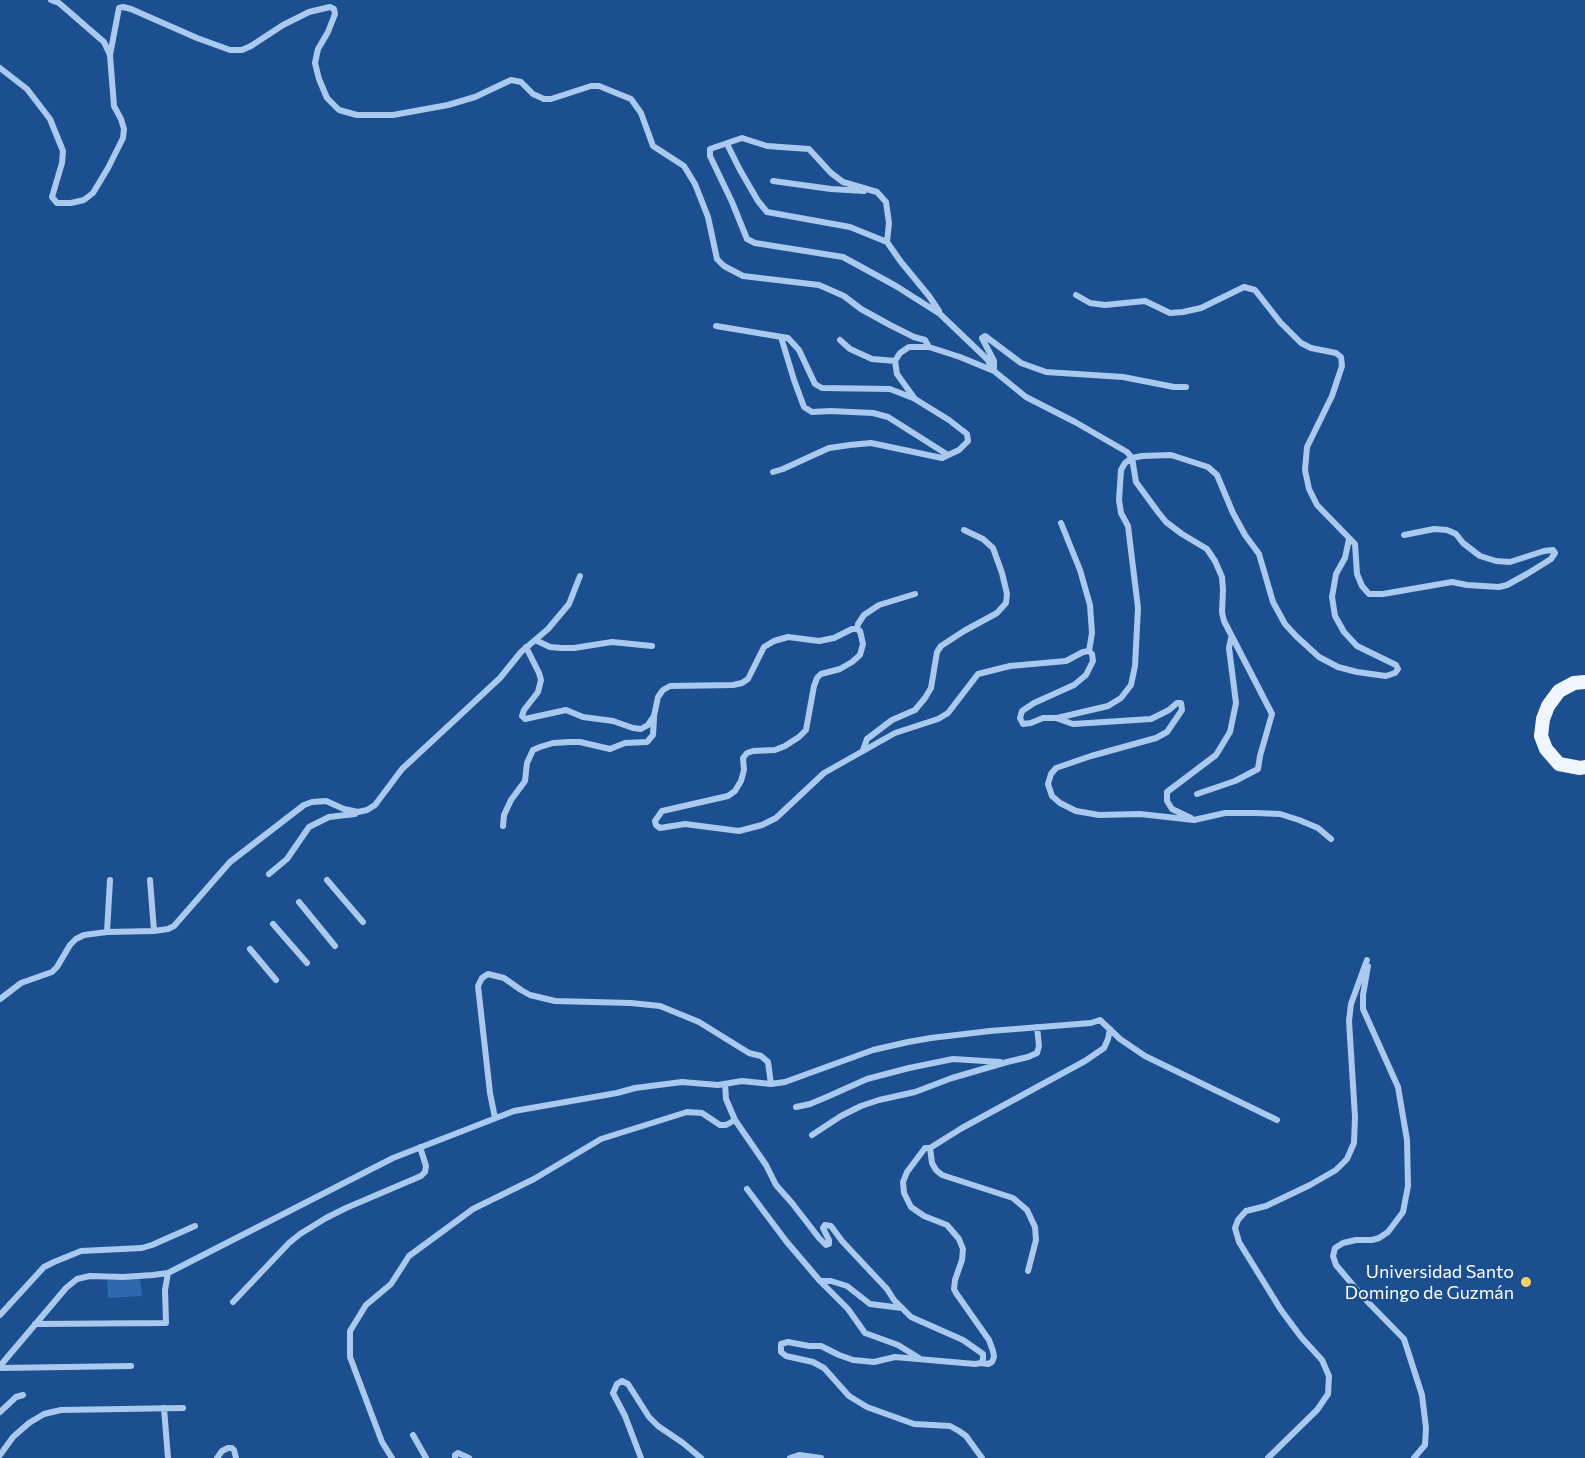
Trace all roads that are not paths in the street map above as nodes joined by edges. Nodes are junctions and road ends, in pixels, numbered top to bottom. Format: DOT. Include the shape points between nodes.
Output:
graph roads {
  1 [pos="51,0"];
  2 [pos="110,55"];
  3 [pos="0,68"];
  4 [pos="727,144"];
  5 [pos="772,181"];
  6 [pos="877,192"];
  7 [pos="887,242"];
  8 [pos="1076,295"];
  9 [pos="940,314"];
  10 [pos="716,326"];
  11 [pos="781,337"];
  12 [pos="840,340"];
  13 [pos="929,347"];
  14 [pos="895,361"];
  15 [pos="994,371"];
  16 [pos="1186,387"];
  17 [pos="915,399"];
  18 [pos="948,455"];
  19 [pos="1132,458"];
  20 [pos="773,472"];
  21 [pos="1061,523"];
  22 [pos="964,530"];
  23 [pos="1404,535"];
  24 [pos="1349,539"];
  25 [pos="580,576"];
  26 [pos="915,594"];
  27 [pos="857,629"];
  28 [pos="1231,638"];
  29 [pos="535,640"];
  30 [pos="652,646"];
  31 [pos="526,647"];
  32 [pos="1089,651"];
  33 [pos="1585,682"];
  34 [pos="654,716"];
  35 [pos="1056,718"];
  36 [pos="863,751"];
  37 [pos="1585,767"];
  38 [pos="1197,794"];
  39 [pos="358,812"];
  40 [pos="1194,820"];
  41 [pos="503,826"];
  42 [pos="1331,839"];
  43 [pos="269,874"];
  44 [pos="110,880"];
  45 [pos="150,880"];
  46 [pos="327,880"];
  47 [pos="299,902"];
  48 [pos="363,922"];
  49 [pos="273,924"];
  50 [pos="154,931"];
  51 [pos="107,932"];
  52 [pos="334,946"];
  53 [pos="250,949"];
  54 [pos="307,963"];
  55 [pos="276,980"];
  56 [pos="0,999"];
  57 [pos="1037,1027"];
  58 [pos="1110,1029"];
  59 [pos="1007,1062"];
  60 [pos="771,1083"];
  61 [pos="725,1084"];
  62 [pos="796,1107"];
  63 [pos="495,1118"];
  64 [pos="735,1120"];
  65 [pos="1277,1120"];
  66 [pos="812,1135"];
  67 [pos="420,1147"];
  68 [pos="930,1148"];
  69 [pos="747,1189"];
  70 [pos="195,1226"];
  71 [pos="1029,1271"];
  72 [pos="168,1273"];
  73 [pos="820,1281"];
  74 [pos="233,1302"];
  75 [pos="903,1308"];
  76 [pos="0,1315"];
  77 [pos="35,1324"];
  78 [pos="924,1360"];
  79 [pos="981,1363"];
  80 [pos="131,1366"];
  81 [pos="0,1367"];
  82 [pos="23,1395"];
  83 [pos="164,1408"];
  84 [pos="183,1408"];
  85 [pos="0,1413"];
  86 [pos="413,1435"];
  87 [pos="1,1451"];
  88 [pos="168,1458"];
  89 [pos="217,1458"];
  90 [pos="236,1458"];
  91 [pos="392,1458"];
  92 [pos="426,1458"];
  93 [pos="454,1458"];
  94 [pos="469,1458"];
  95 [pos="641,1458"];
  96 [pos="701,1458"];
  97 [pos="790,1458"];
  98 [pos="821,1458"];
  99 [pos="982,1458"];
  100 [pos="1268,1458"];
  101 [pos="1414,1458"];
  1 -- 2 [label="street" via="104,42"];
  2 -- 3 [label="street" via="114,106 121,118 123,138 93,193 71,203 57,203 52,197 63,151 50,119 27,89"];
  2 -- 13 [label="street" via="119,8 123,7 230,50 242,50 309,12 330,7 335,14 315,63 327,98 339,110 357,115 393,115 475,97 511,80 521,82 544,99 591,86 609,89 631,99 641,113 653,146 684,166 708,217 717,259 724,266 743,276 819,285 925,340"];
  4 -- 6 [label="street" via="742,138 766,146 809,149 843,182"];
  4 -- 7 [label="street" via="767,212 850,227"];
  4 -- 9 [label="street" via="710,149 710,156 747,239 843,257"];
  5 -- 6 [label="street"];
  6 -- 7 [label="street" via="886,202"];
  7 -- 9 [label="street"];
  8 -- 24 [label="street" via="1105,306 1145,301 1170,312 1183,312 1201,308 1244,287 1255,290 1301,343 1341,357 1332,396 1307,447 1305,470 1317,505"];
  9 -- 15 [label="street" via="987,359"];
  10 -- 11 [label="street"];
  11 -- 17 [label="street" via="788,338 799,350 815,384 822,388 890,389"];
  11 -- 18 [label="street" via="804,407 812,412 873,413 888,417"];
  12 -- 14 [label="street" via="872,359"];
  13 -- 14 [label="street" via="909,346"];
  13 -- 15 [label="street"];
  14 -- 17 [label="street" via="897,374"];
  15 -- 16 [label="street" via="994,361 982,338 985,336 1021,363 1046,372 1123,377"];
  15 -- 19 [label="street" via="1026,397 1076,422"];
  17 -- 18 [label="street" via="967,434 968,441"];
  18 -- 20 [label="street" via="942,458 871,443 850,445 829,448"];
  19 -- 24 [label="street" via="1171,455 1208,467 1217,475 1233,513 1259,554 1273,602 1285,624 1319,657 1338,667 1386,676 1395,673 1396,665 1357,646 1335,616 1332,597 1336,574"];
  19 -- 28 [label="street" via="1136,482 1166,522 1207,549 1215,561 1222,584 1222,612"];
  19 -- 35 [label="street" via="1121,470 1119,500 1128,526 1138,608 1131,685 1108,706"];
  21 -- 32 [label="street" via="1090,605"];
  22 -- 36 [label="street" via="993,548 1007,594 1006,603 997,613 941,646 925,698 915,710 892,720 867,740"];
  23 -- 24 [label="street" via="1447,530 1480,556 1496,561 1510,562 1544,551 1555,553 1527,574 1499,587 1452,582 1369,594 1356,574 1354,544"];
  25 -- 29 [label="street" via="568,604"];
  26 -- 27 [label="street" via="879,605 864,615"];
  27 -- 34 [label="street" via="819,641 788,637 774,641 764,646 742,684 670,686 658,697"];
  27 -- 36 [label="street" via="863,644 860,655 817,678 806,730 799,737 785,747 747,753 735,791 662,811 656,825 738,831 762,825 776,818 824,773"];
  28 -- 38 [label="street" via="1272,714 1257,769"];
  28 -- 40 [label="street" via="1236,703 1230,732 1216,755 1167,792 1172,809"];
  29 -- 30 [label="street" via="561,648 612,642"];
  29 -- 31 [label="street"];
  31 -- 34 [label="street" via="541,680 538,692 524,710 525,719 566,710 641,729"];
  31 -- 39 [label="street" via="500,678 402,769 375,805"];
  32 -- 35 [label="street" via="1093,661 1086,675 1028,707 1020,718 1023,724"];
  32 -- 36 [label="street" via="1066,662 1010,666 978,674 948,713 895,733"];
  33 -- 37 [label="main road" via="1559,691 1548,706 1541,736 1545,749 1559,764"];
  34 -- 41 [label="street" via="655,728 647,742 625,742 610,749 570,742 533,750 526,763 525,781 511,800"];
  35 -- 40 [label="street" via="1073,724 1151,719 1181,703 1182,710 1167,732 1056,768 1048,784 1052,796 1076,811"];
  39 -- 43 [label="street" via="314,823 287,859"];
  39 -- 50 [label="street" via="319,800 304,805 230,862 174,926"];
  40 -- 42 [label="street" via="1225,813 1280,814 1318,828"];
  44 -- 51 [label="street"];
  45 -- 50 [label="street"];
  46 -- 48 [label="street"];
  47 -- 52 [label="street"];
  49 -- 54 [label="street"];
  50 -- 51 [label="street"];
  51 -- 56 [label="street" via="76,939 52,972 21,983"];
  53 -- 55 [label="street"];
  57 -- 58 [label="street" via="1100,1020"];
  57 -- 59 [label="street" via="1037,1053"];
  57 -- 60 [label="street" via="908,1042 873,1050 785,1082"];
  58 -- 65 [label="street" via="1158,1063"];
  58 -- 68 [label="street" via="1104,1048 1085,1061"];
  59 -- 62 [label="street" via="953,1059 909,1068 867,1079"];
  59 -- 66 [label="street" via="861,1106"];
  60 -- 61 [label="street"];
  60 -- 63 [label="street" via="768,1062 761,1056 660,1006 555,1001 488,974 478,986"];
  61 -- 63 [label="street" via="682,1082 635,1088"];
  61 -- 64 [label="street" via="726,1099"];
  63 -- 67 [label="street"];
  64 -- 75 [label="street" via="776,1185 819,1238 829,1244 823,1228 831,1226"];
  64 -- 91 [label="street" via="720,1125 702,1113 687,1112 601,1139 473,1209 409,1257 391,1284 366,1305 350,1331 350,1357 382,1442"];
  67 -- 72 [label="street"];
  67 -- 74 [label="street" via="426,1166 421,1176 332,1215 300,1234"];
  68 -- 71 [label="street" via="932,1163 939,1174 1013,1198 1027,1210 1036,1240"];
  68 -- 79 [label="street" via="925,1148 907,1172 903,1193 911,1208 947,1225 959,1239 962,1260 954,1288 989,1340 994,1357 988,1364"];
  69 -- 73 [label="street"];
  70 -- 76 [label="street" via="142,1248 81,1251 54,1262 44,1267"];
  72 -- 77 [label="street" via="77,1279"];
  72 -- 77 [label="street" via="166,1323"];
  73 -- 75 [label="street" via="847,1286 870,1304"];
  73 -- 78 [label="street" via="865,1333"];
  75 -- 79 [label="street" via="911,1317 978,1349 983,1354"];
  77 -- 81 [label="street"];
  78 -- 79 [label="street"];
  78 -- 99 [label="street" via="853,1360 821,1346 788,1342 780,1346 786,1356 824,1368 849,1396 867,1407 914,1424 950,1426 966,1436"];
  80 -- 81 [label="street"];
  82 -- 85 [label="street"];
  83 -- 84 [label="street"];
  83 -- 87 [label="street" via="61,1410 44,1414"];
  83 -- 88 [label="street"];
  86 -- 92 [label="street"];
  89 -- 90 [label="street" via="228,1448 234,1450"];
  93 -- 94 [label="street" via="458,1453"];
  95 -- 96 [label="street" via="613,1393 622,1381 658,1426"];
  97 -- 98 [label="street"];
  100 -- 101 [label="street" via="1317,1410 1328,1394 1329,1376 1322,1360 1281,1310 1239,1242 1235,1228 1246,1211 1310,1185 1347,1159 1354,1143 1355,1117 1349,1021 1367,960 1364,1009 1398,1087 1407,1140 1408,1186 1403,1212 1388,1232 1372,1240 1343,1243 1335,1248 1333,1256 1363,1297 1404,1339 1422,1395 1426,1428 1425,1445"];
}
